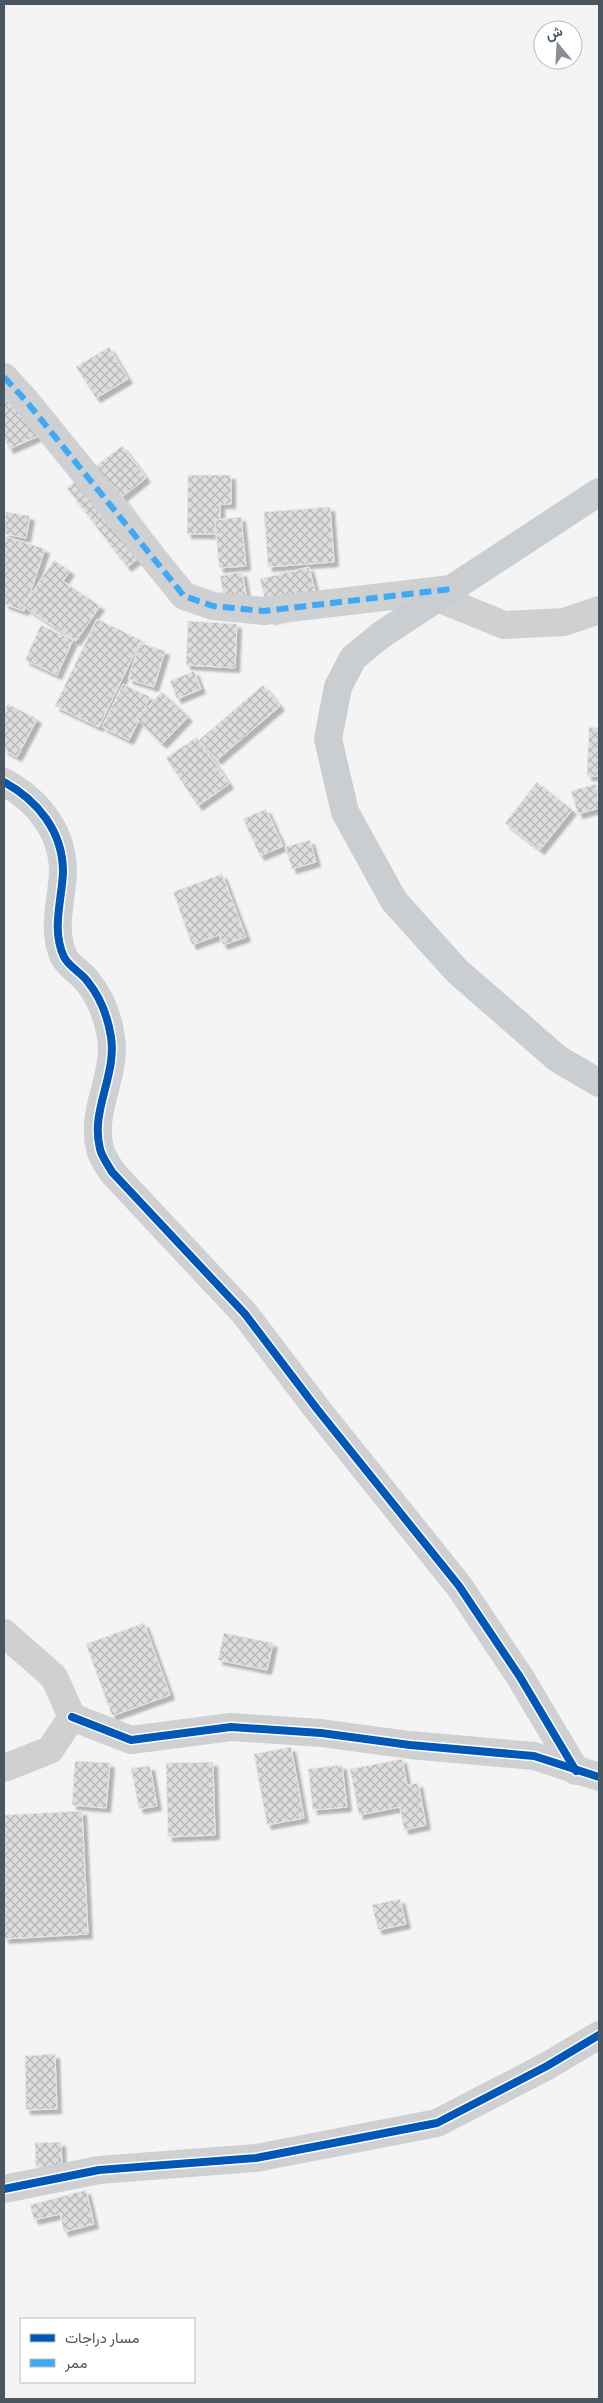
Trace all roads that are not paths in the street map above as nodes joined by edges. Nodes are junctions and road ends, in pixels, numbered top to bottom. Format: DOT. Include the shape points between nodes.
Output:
graph roads {
  1 [pos="4,377"];
  2 [pos="599,492"];
  3 [pos="444,594"];
  4 [pos="599,610"];
  5 [pos="4,782"];
  6 [pos="599,1084"];
  7 [pos="4,1633"];
  8 [pos="72,1717"];
  9 [pos="4,1768"];
  10 [pos="587,1774"];
  11 [pos="599,2035"];
  12 [pos="4,2189"];
  1 -- 3 [label="street" via="184,596 213,606 264,611"];
  2 -- 3 [label="main road"];
  3 -- 4 [label="street" via="504,625 564,622"];
  3 -- 6 [label="main road" via="381,635 353,658 338,688 328,739 345,812 394,901 457,971 558,1059"];
  5 -- 10 [label="street" via="24,794 40,810 53,828 60,849 63,871 57,937 65,959 88,981 103,1008 111,1038 110,1070 97,1124 100,1150 112,1172 245,1314 317,1410 459,1586"];
  7 -- 8 [label="street" via="54,1677"];
  8 -- 9 [label="street" via="50,1750"];
  8 -- 10 [label="street" via="131,1740 231,1726 534,1756"];
  11 -- 12 [label="street" via="437,2123 256,2158 98,2170"];
}
